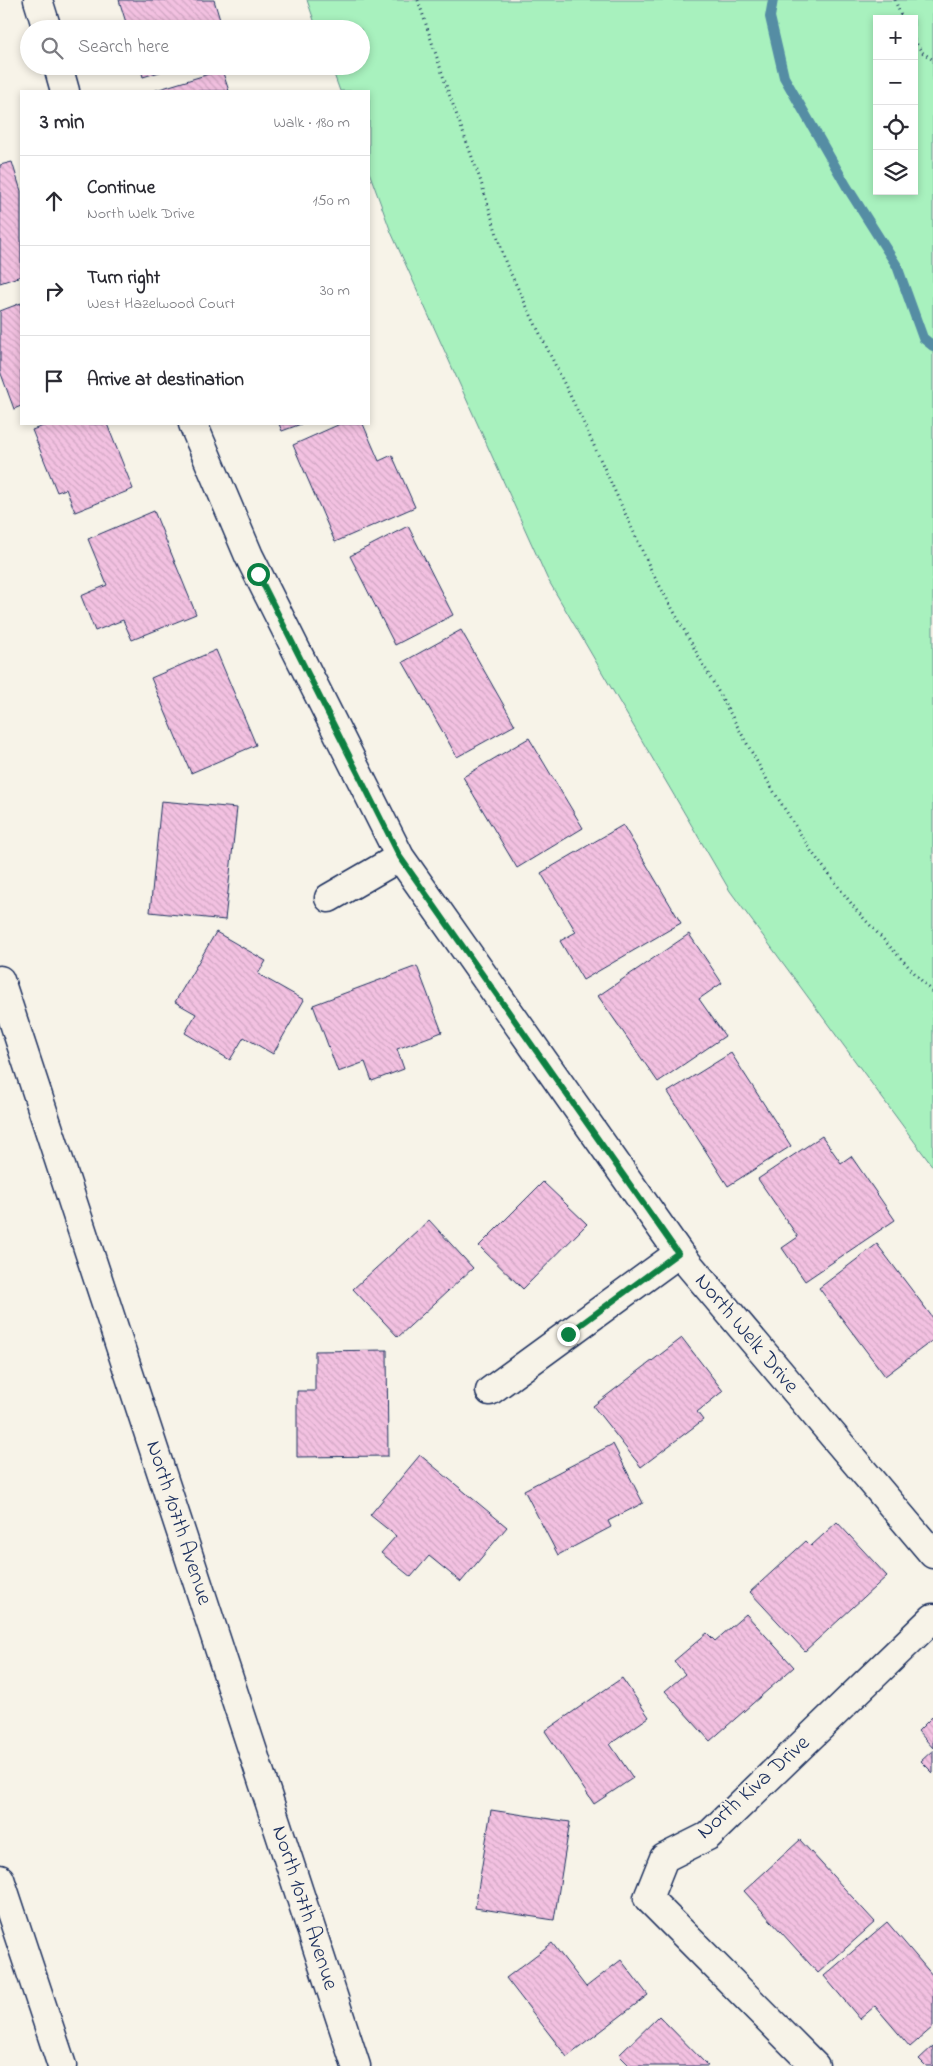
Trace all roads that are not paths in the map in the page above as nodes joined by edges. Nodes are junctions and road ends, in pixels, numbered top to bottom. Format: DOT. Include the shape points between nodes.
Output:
graph roads {
  1 [pos="38,0"];
  2 [pos="44,20"];
  3 [pos="61,75"];
  4 [pos="65,90"];
  5 [pos="193,425"];
  6 [pos="400,857"];
  7 [pos="329,898"];
  8 [pos="0,980"];
  9 [pos="678,1253"];
  10 [pos="490,1391"];
  11 [pos="933,1554"];
  12 [pos="933,1618"];
  13 [pos="0,1879"];
  14 [pos="62,2066"];
  15 [pos="356,2066"];
  16 [pos="816,2066"];
  1 -- 2 [label="street"];
  3 -- 4 [label="street"];
  5 -- 6 [label="street, North Welk Drive" via="249,556"];
  6 -- 7 [label="street"];
  6 -- 9 [label="street, North Welk Drive"];
  8 -- 15 [label="street, North 107th Avenue"];
  9 -- 10 [label="street"];
  9 -- 11 [label="street, North Welk Drive"];
  12 -- 16 [label="street, North Kiva Drive" via="708,1836 664,1858 648,1898"];
  13 -- 14 [label="street"];
}
